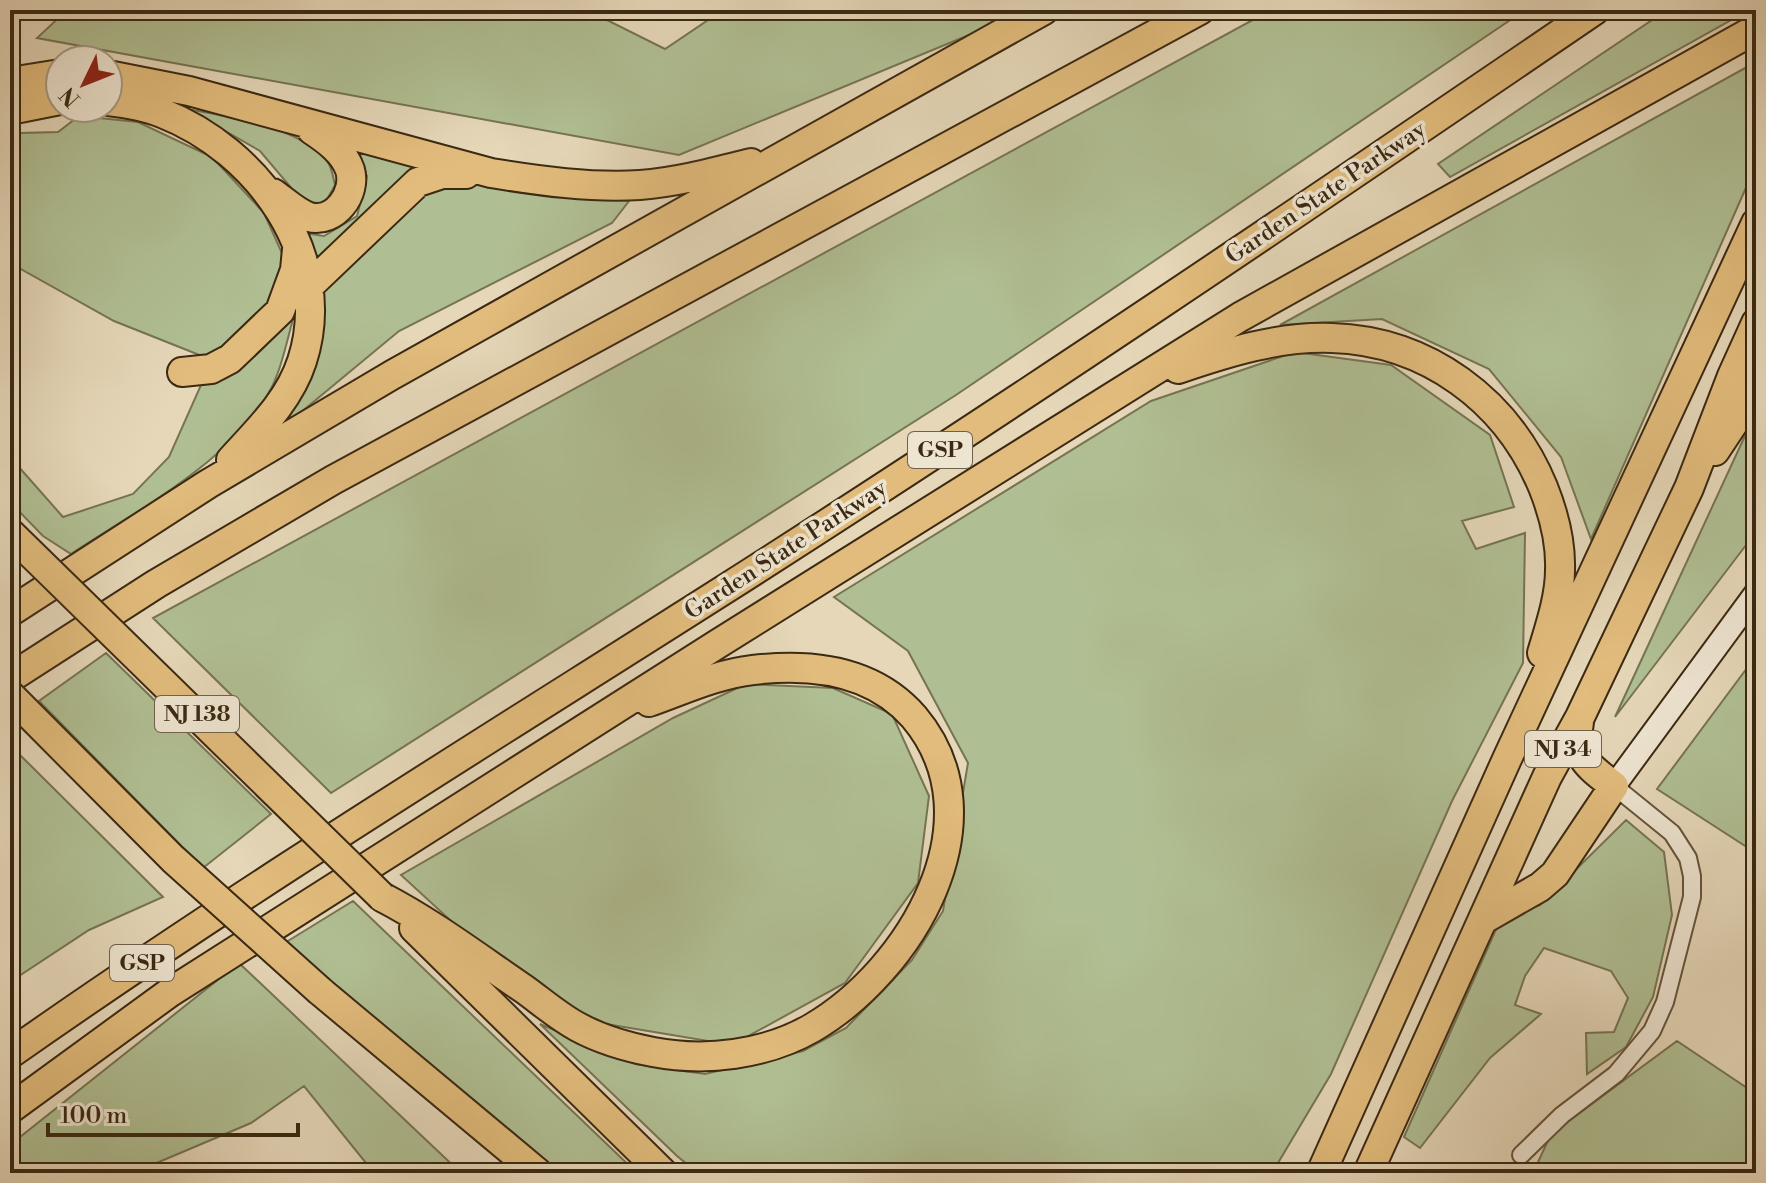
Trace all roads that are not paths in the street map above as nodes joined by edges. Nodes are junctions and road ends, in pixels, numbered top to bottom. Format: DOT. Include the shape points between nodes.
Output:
graph roads {
  1 [pos="1044,10"];
  2 [pos="1200,10"];
  3 [pos="1595,10"];
  4 [pos="1756,29"];
  5 [pos="44,77"];
  6 [pos="124,78"];
  7 [pos="10,82"];
  8 [pos="44,103"];
  9 [pos="124,104"];
  10 [pos="10,110"];
  11 [pos="298,121"];
  12 [pos="783,156"];
  13 [pos="491,173"];
  14 [pos="262,186"];
  15 [pos="1756,223"];
  16 [pos="297,244"];
  17 [pos="309,286"];
  18 [pos="1756,323"];
  19 [pos="182,372"];
  20 [pos="1139,382"];
  21 [pos="1756,389"];
  22 [pos="208,484"];
  23 [pos="1689,488"];
  24 [pos="10,533"];
  25 [pos="1756,593"];
  26 [pos="10,612"];
  27 [pos="10,678"];
  28 [pos="10,695"];
  29 [pos="607,717"];
  30 [pos="1580,717"];
  31 [pos="1507,759"];
  32 [pos="1614,786"];
  33 [pos="382,897"];
  34 [pos="1484,919"];
  35 [pos="10,1054"];
  36 [pos="10,1109"];
  37 [pos="1337,1136"];
  38 [pos="1521,1155"];
  39 [pos="538,1173"];
  40 [pos="663,1173"];
  41 [pos="1302,1173"];
  42 [pos="1321,1173"];
  43 [pos="1368,1173"];
  1 -- 12 [label="highway"];
  2 -- 27 [label="highway" via="333,480"];
  3 -- 35 [label="highway, Garden State Parkway / GSP" via="1027,394 276,875"];
  4 -- 20 [label="highway" via="1240,317"];
  5 -- 7 [label="highway"];
  6 -- 11 [label="highway"];
  8 -- 10 [label="highway"];
  9 -- 14 [label="highway" via="160,112 217,142"];
  11 -- 13 [label="highway"];
  11 -- 14 [label="highway" via="328,141 349,167 346,200 332,214 314,218"];
  12 -- 13 [label="highway" via="643,184 560,183"];
  12 -- 22 [label="highway"];
  13 -- 17 [label="highway" via="442,174 418,182"];
  14 -- 16 [label="highway"];
  15 -- 31 [label="highway, NJ 34"];
  16 -- 17 [label="highway"];
  16 -- 19 [label="highway" via="295,270 280,311 230,359 211,369"];
  17 -- 22 [label="highway" via="306,345 291,386 269,419"];
  18 -- 23 [label="highway, NJ 34"];
  20 -- 29 [label="highway"];
  20 -- 31 [label="highway" via="1236,350 1335,338 1409,353 1447,372 1496,411 1523,445 1543,486 1560,569 1544,648"];
  21 -- 23 [label="highway"];
  22 -- 26 [label="highway"];
  23 -- 30 [label="highway, NJ 34"];
  24 -- 33 [label="highway, NJ 138, bridge"];
  25 -- 32 [label="street"];
  28 -- 39 [label="highway, bridge" via="173,859 320,991"];
  29 -- 33 [label="highway" via="725,675 778,668 852,675 905,708 940,763 947,831 926,905 872,980 829,1017 784,1041 732,1054 654,1052 616,1044 577,1027 423,919"];
  29 -- 36 [label="highway" via="169,993"];
  30 -- 32 [label="highway" via="1582,759"];
  30 -- 34 [label="highway, NJ 34" via="1547,777"];
  31 -- 37 [label="highway, NJ 34"];
  32 -- 34 [label="highway" via="1555,874"];
  32 -- 38 [label="street" via="1680,842 1692,876 1686,925 1652,1031 1616,1074"];
  33 -- 40 [label="highway, NJ 138"];
  34 -- 43 [label="highway, NJ 34"];
  37 -- 41 [label="highway"];
  37 -- 42 [label="highway, NJ 34"];
}
